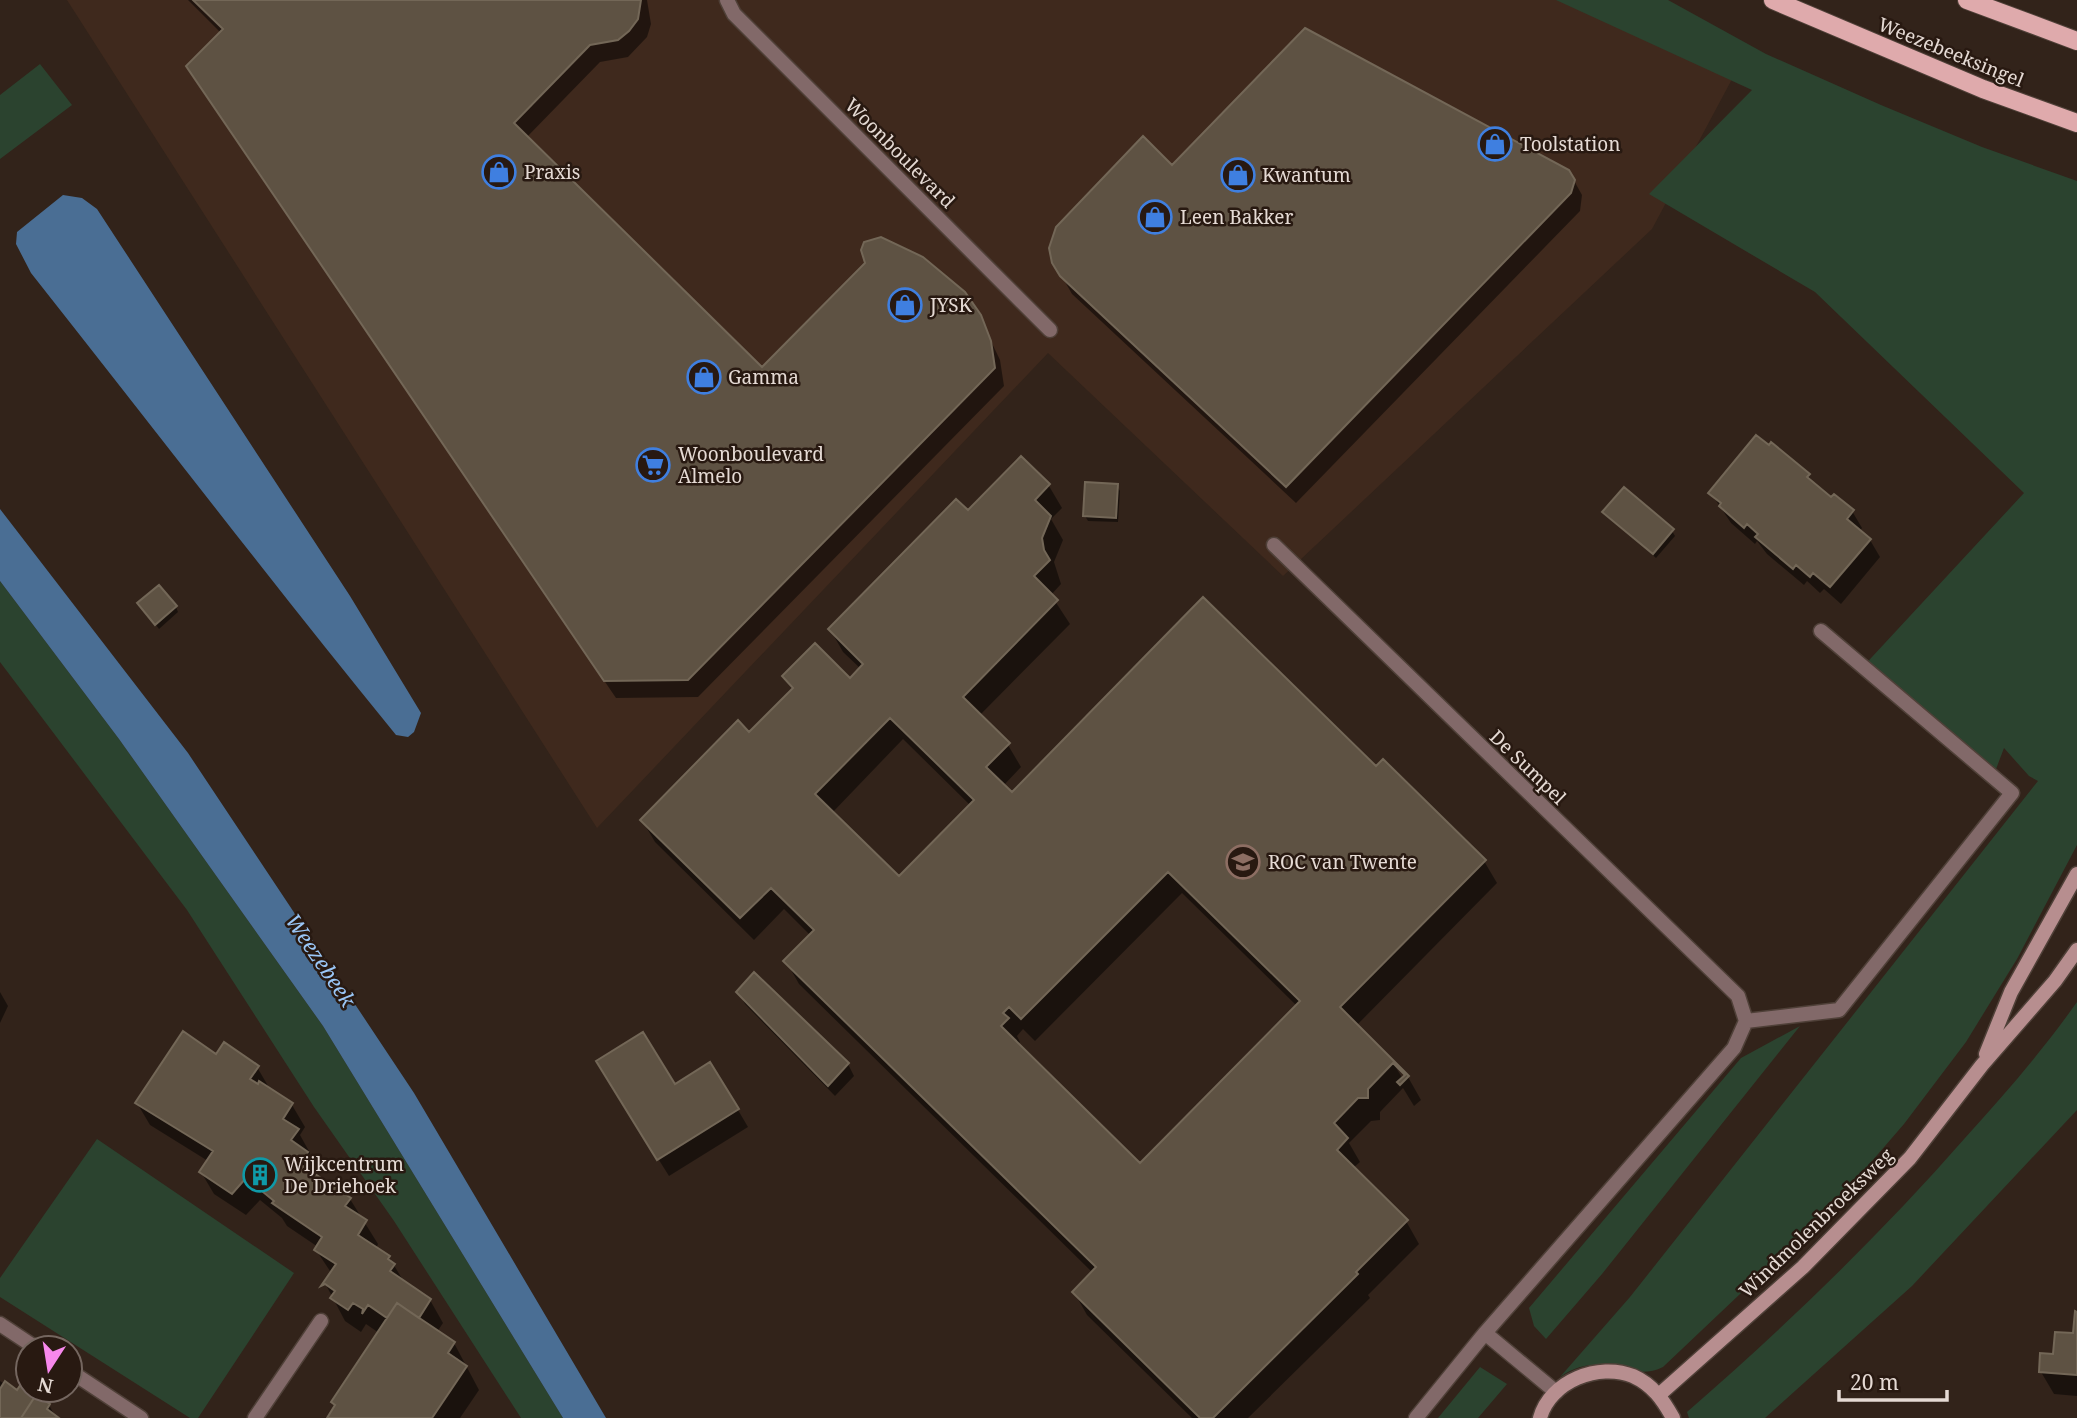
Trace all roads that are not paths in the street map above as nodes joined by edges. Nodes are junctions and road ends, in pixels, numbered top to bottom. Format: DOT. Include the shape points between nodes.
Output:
graph roads {
  1 [pos="727,0"];
  2 [pos="1773,0"];
  3 [pos="1967,0"];
  4 [pos="2077,41"];
  5 [pos="2077,123"];
  6 [pos="1050,330"];
  7 [pos="1275,545"];
  8 [pos="1821,631"];
  9 [pos="2077,874"];
  10 [pos="2077,950"];
  11 [pos="1746,1021"];
  12 [pos="1982,1065"];
  13 [pos="321,1321"];
  14 [pos="0,1324"];
  15 [pos="1485,1333"];
  16 [pos="15,1334"];
  17 [pos="84,1380"];
  18 [pos="1556,1392"];
  19 [pos="1660,1394"];
  20 [pos="141,1418"];
  21 [pos="256,1418"];
  22 [pos="1416,1418"];
  23 [pos="1540,1418"];
  24 [pos="1674,1418"];
  1 -- 6 [label="street, Woonboulevard" via="734,14"];
  2 -- 5 [label="main road, Weezebeeksingel"];
  3 -- 4 [label="main road"];
  7 -- 11 [label="street, De Sumpel" via="1738,996"];
  8 -- 11 [label="street" via="2012,793 1839,1010"];
  9 -- 12 [label="street, Windmolenbroeksweg" via="2011,992"];
  10 -- 12 [label="street, Windmolenbroeksweg"];
  11 -- 15 [label="street" via="1734,1048"];
  12 -- 19 [label="street, Windmolenbroeksweg" via="1910,1158 1803,1267"];
  13 -- 21 [label="street"];
  14 -- 16 [label="street"];
  15 -- 18 [label="street"];
  15 -- 22 [label="street"];
  17 -- 20 [label="street"];
  18 -- 19 [label="street" via="1573,1379 1600,1371 1632,1376"];
  18 -- 23 [label="street"];
  19 -- 24 [label="street"];
}
